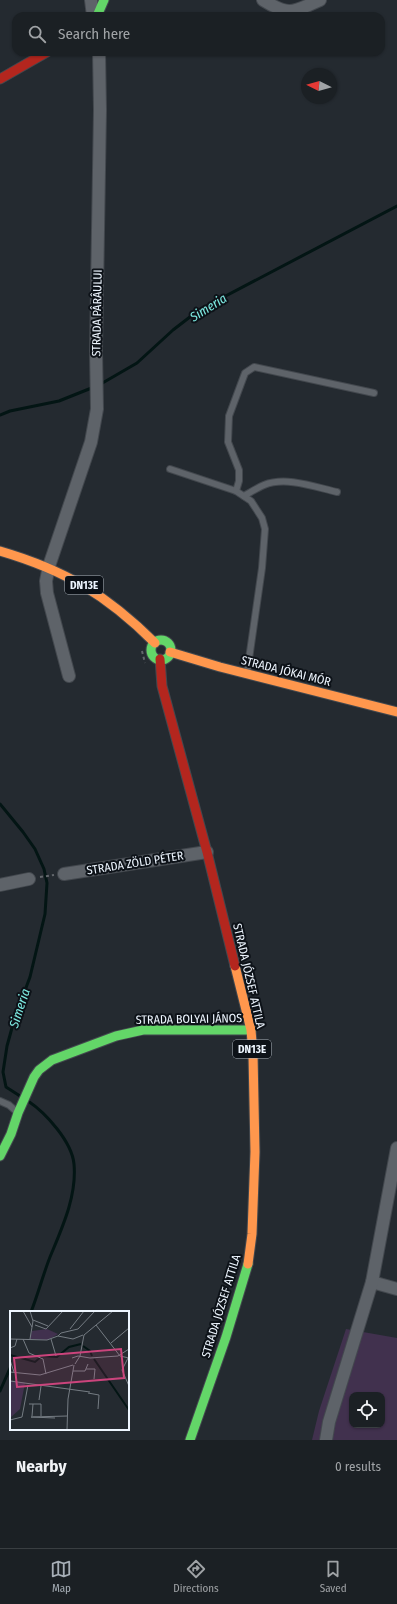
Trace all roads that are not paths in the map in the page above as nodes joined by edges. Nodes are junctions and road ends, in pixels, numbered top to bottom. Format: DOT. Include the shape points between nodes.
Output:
graph roads {
  1 [pos="91,0"];
  2 [pos="104,0"];
  3 [pos="263,0"];
  4 [pos="320,0"];
  5 [pos="92,12"];
  6 [pos="99,12"];
  7 [pos="40,56"];
  8 [pos="99,56"];
  9 [pos="0,79"];
  10 [pos="374,393"];
  11 [pos="170,469"];
  12 [pos="236,491"];
  13 [pos="337,492"];
  14 [pos="244,496"];
  15 [pos="0,551"];
  16 [pos="49,566"];
  17 [pos="155,643"];
  18 [pos="170,652"];
  19 [pos="160,659"];
  20 [pos="247,673"];
  21 [pos="69,676"];
  22 [pos="397,712"];
  23 [pos="207,852"];
  24 [pos="58,874"];
  25 [pos="34,878"];
  26 [pos="0,885"];
  27 [pos="251,1030"];
  28 [pos="0,1101"];
  29 [pos="18,1113"];
  30 [pos="397,1148"];
  31 [pos="0,1156"];
  32 [pos="372,1282"];
  33 [pos="397,1289"];
  34 [pos="190,1440"];
  35 [pos="326,1440"];
  1 -- 5 [label="street"];
  2 -- 6 [label="main road"];
  3 -- 4 [label="street" via="289,12"];
  7 -- 9 [label="main road"];
  8 -- 16 [label="street, STRADA PÂRÂULUI" via="97,409 92,442"];
  10 -- 12 [label="lane" via="254,367 245,373 229,416 228,442 239,470"];
  11 -- 12 [label="lane"];
  12 -- 14 [label="lane"];
  13 -- 14 [label="lane" via="293,482 279,482 265,485"];
  14 -- 20 [label="lane" via="262,518 265,529"];
  15 -- 16 [label="main road, DN13E"];
  16 -- 17 [label="main road, DN13E" via="101,596"];
  16 -- 21 [label="street, STRADA PÂRÂULUI" via="47,593"];
  17 -- 18 [label="main road, DN13E" via="160,640 166,641 170,646"];
  17 -- 19 [label="main road, DN13E" via="152,653"];
  18 -- 19 [label="main road" via="168,657"];
  18 -- 20 [label="main road, STRADA JÓKAI MÓR"];
  19 -- 23 [label="main road, STRADA JÓZSEF ATTILA / DN13E" via="162,686"];
  20 -- 22 [label="main road, STRADA JÓKAI MÓR"];
  23 -- 24 [label="street, STRADA ZÖLD PÉTER"];
  23 -- 27 [label="main road, STRADA JÓZSEF ATTILA / DN13E"];
  25 -- 26 [label="street"];
  27 -- 29 [label="main road, STRADA BOLYAI JÁNOS" via="155,1029 131,1032 52,1060 39,1070"];
  27 -- 34 [label="main road, STRADA JÓZSEF ATTILA / DN13E" via="255,1152 249,1259 226,1337"];
  28 -- 29 [label="lane"];
  29 -- 31 [label="main road, STRADA BOLYAI JÁNOS" via="12,1134"];
  30 -- 32 [label="street"];
  32 -- 33 [label="street"];
  32 -- 35 [label="street" via="329,1422"];
}
